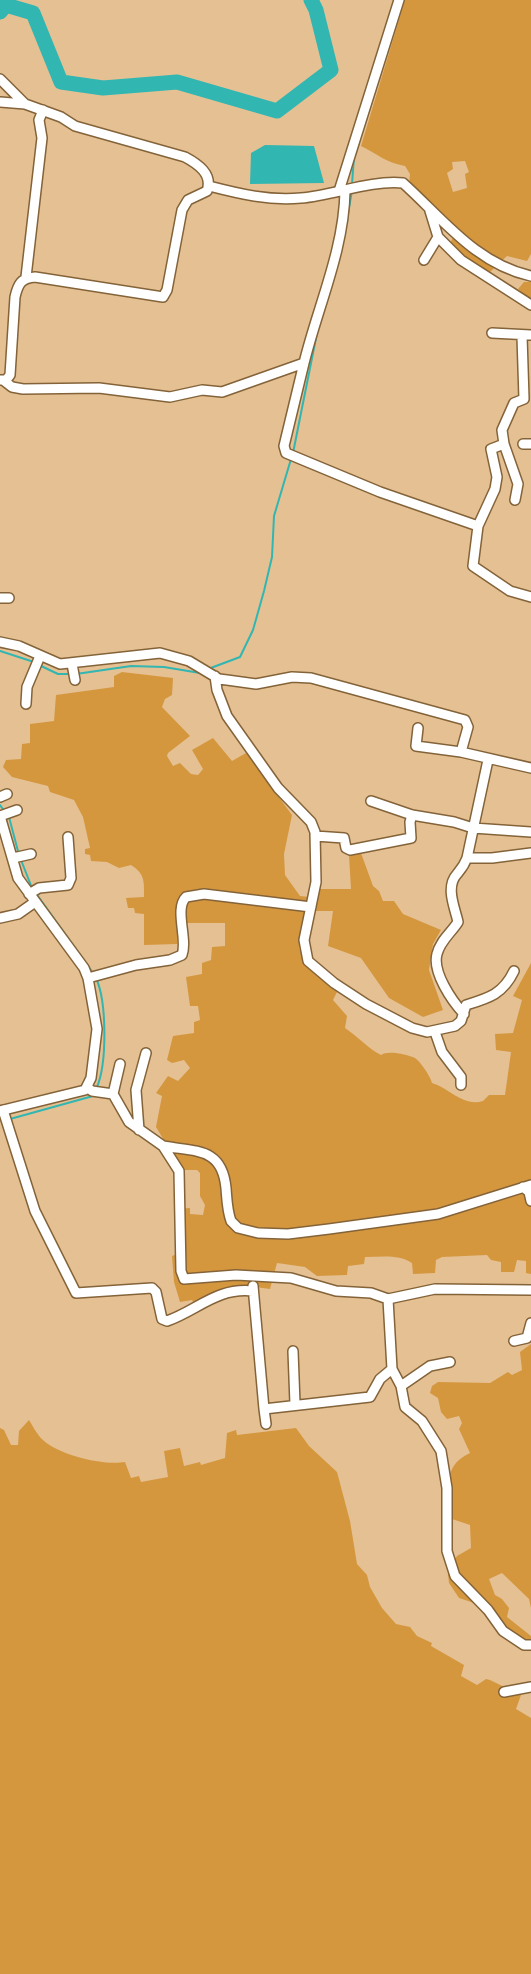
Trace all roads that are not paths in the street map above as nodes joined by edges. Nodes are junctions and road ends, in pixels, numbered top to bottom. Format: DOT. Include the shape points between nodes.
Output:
graph roads {
  1 [pos="399,0"];
  2 [pos="0,79"];
  3 [pos="0,102"];
  4 [pos="25,104"];
  5 [pos="43,110"];
  6 [pos="209,186"];
  7 [pos="346,190"];
  8 [pos="430,211"];
  9 [pos="438,237"];
  10 [pos="424,260"];
  11 [pos="531,276"];
  12 [pos="26,278"];
  13 [pos="531,305"];
  14 [pos="492,333"];
  15 [pos="528,334"];
  16 [pos="304,363"];
  17 [pos="2,380"];
  18 [pos="504,444"];
  19 [pos="514,500"];
  20 [pos="478,526"];
  21 [pos="531,597"];
  22 [pos="0,642"];
  23 [pos="37,661"];
  24 [pos="213,674"];
  25 [pos="26,704"];
  26 [pos="418,728"];
  27 [pos="461,752"];
  28 [pos="488,759"];
  29 [pos="531,768"];
  30 [pos="371,801"];
  31 [pos="7,814"];
  32 [pos="412,815"];
  33 [pos="473,828"];
  34 [pos="531,832"];
  35 [pos="315,836"];
  36 [pos="68,837"];
  37 [pos="531,853"];
  38 [pos="466,858"];
  39 [pos="34,894"];
  40 [pos="311,907"];
  41 [pos="0,918"];
  42 [pos="513,971"];
  43 [pos="94,976"];
  44 [pos="464,1014"];
  45 [pos="435,1032"];
  46 [pos="146,1053"];
  47 [pos="120,1064"];
  48 [pos="461,1085"];
  49 [pos="89,1089"];
  50 [pos="113,1094"];
  51 [pos="3,1111"];
  52 [pos="139,1130"];
  53 [pos="163,1146"];
  54 [pos="527,1186"];
  55 [pos="531,1201"];
  56 [pos="254,1277"];
  57 [pos="253,1290"];
  58 [pos="531,1290"];
  59 [pos="388,1299"];
  60 [pos="531,1323"];
  61 [pos="514,1341"];
  62 [pos="293,1351"];
  63 [pos="450,1362"];
  64 [pos="392,1369"];
  65 [pos="401,1386"];
  66 [pos="296,1404"];
  67 [pos="264,1409"];
  68 [pos="266,1424"];
  69 [pos="531,1645"];
  70 [pos="531,1687"];
  71 [pos="504,1692"];
  1 -- 7 [label="street"];
  2 -- 4 [label="street"];
  3 -- 4 [label="street"];
  4 -- 5 [label="street"];
  5 -- 6 [label="street" via="108,137 185,156 201,166"];
  5 -- 12 [label="street"];
  6 -- 7 [label="street" via="265,198 301,198"];
  6 -- 12 [label="street" via="207,191 188,200 182,210 163,297"];
  7 -- 8 [label="street" via="403,183"];
  7 -- 16 [label="street" via="341,235"];
  8 -- 9 [label="street"];
  8 -- 11 [label="street" via="470,248"];
  9 -- 10 [label="street"];
  9 -- 13 [label="street" via="461,260"];
  12 -- 17 [label="street" via="18,285 10,375"];
  14 -- 15 [label="street"];
  15 -- 18 [label="street" via="524,399 514,403 502,427"];
  16 -- 17 [label="street" via="222,392 202,390 170,397 99,388 23,389"];
  16 -- 20 [label="street" via="284,446 286,453 380,492"];
  18 -- 19 [label="street" via="518,484"];
  18 -- 20 [label="street" via="491,449 497,477 495,489"];
  20 -- 21 [label="street" via="473,566 510,591"];
  22 -- 23 [label="street" via="19,646"];
  23 -- 24 [label="street" via="52,662 73,672 160,653 201,666"];
  23 -- 25 [label="street" via="27,687"];
  24 -- 27 [label="street" via="256,684 311,678 465,720 468,727"];
  24 -- 35 [label="street" via="227,716 278,788 311,822"];
  26 -- 27 [label="street" via="416,746"];
  27 -- 28 [label="street"];
  28 -- 29 [label="street"];
  28 -- 33 [label="street"];
  30 -- 32 [label="street"];
  31 -- 39 [label="street" via="22,856 18,878"];
  32 -- 33 [label="street"];
  32 -- 35 [label="street" via="411,838 350,850 344,838"];
  33 -- 34 [label="street"];
  33 -- 38 [label="street"];
  35 -- 40 [label="street" via="316,882"];
  36 -- 39 [label="street" via="69,883"];
  37 -- 38 [label="street"];
  38 -- 44 [label="street" via="451,894 458,922 436,956 438,970"];
  39 -- 41 [label="street" via="18,914"];
  39 -- 43 [label="street" via="84,968"];
  40 -- 43 [label="street" via="204,894 186,897 182,905 182,955"];
  40 -- 45 [label="street" via="304,940 308,961 378,1012 412,1028"];
  42 -- 44 [label="street" via="502,990 494,997 466,1005"];
  43 -- 49 [label="street" via="97,1029"];
  44 -- 45 [label="street" via="455,1026"];
  45 -- 48 [label="street"];
  46 -- 52 [label="street" via="136,1082"];
  47 -- 50 [label="street"];
  49 -- 50 [label="street"];
  49 -- 51 [label="street"];
  50 -- 52 [label="street" via="129,1122"];
  51 -- 57 [label="street" via="35,1211 76,1293 152,1288 162,1318 167,1321 225,1292"];
  52 -- 53 [label="street"];
  53 -- 54 [label="street" via="208,1153 218,1162 225,1176 231,1221 238,1228 258,1233 288,1234 438,1214"];
  53 -- 56 [label="street" via="178,1171 184,1279"];
  54 -- 55 [label="street"];
  56 -- 57 [label="street"];
  56 -- 59 [label="street" via="291,1278 336,1292 371,1293"];
  57 -- 67 [label="street"];
  58 -- 59 [label="street" via="435,1289"];
  59 -- 64 [label="street"];
  60 -- 61 [label="street" via="526,1338"];
  62 -- 66 [label="street"];
  63 -- 65 [label="street" via="430,1366"];
  64 -- 65 [label="street"];
  64 -- 66 [label="street" via="380,1379 370,1397"];
  65 -- 69 [label="street" via="406,1410 422,1421 441,1451 447,1488 447,1551 455,1576 503,1631 516,1641"];
  66 -- 67 [label="street"];
  67 -- 68 [label="street"];
  70 -- 71 [label="street"];
}
